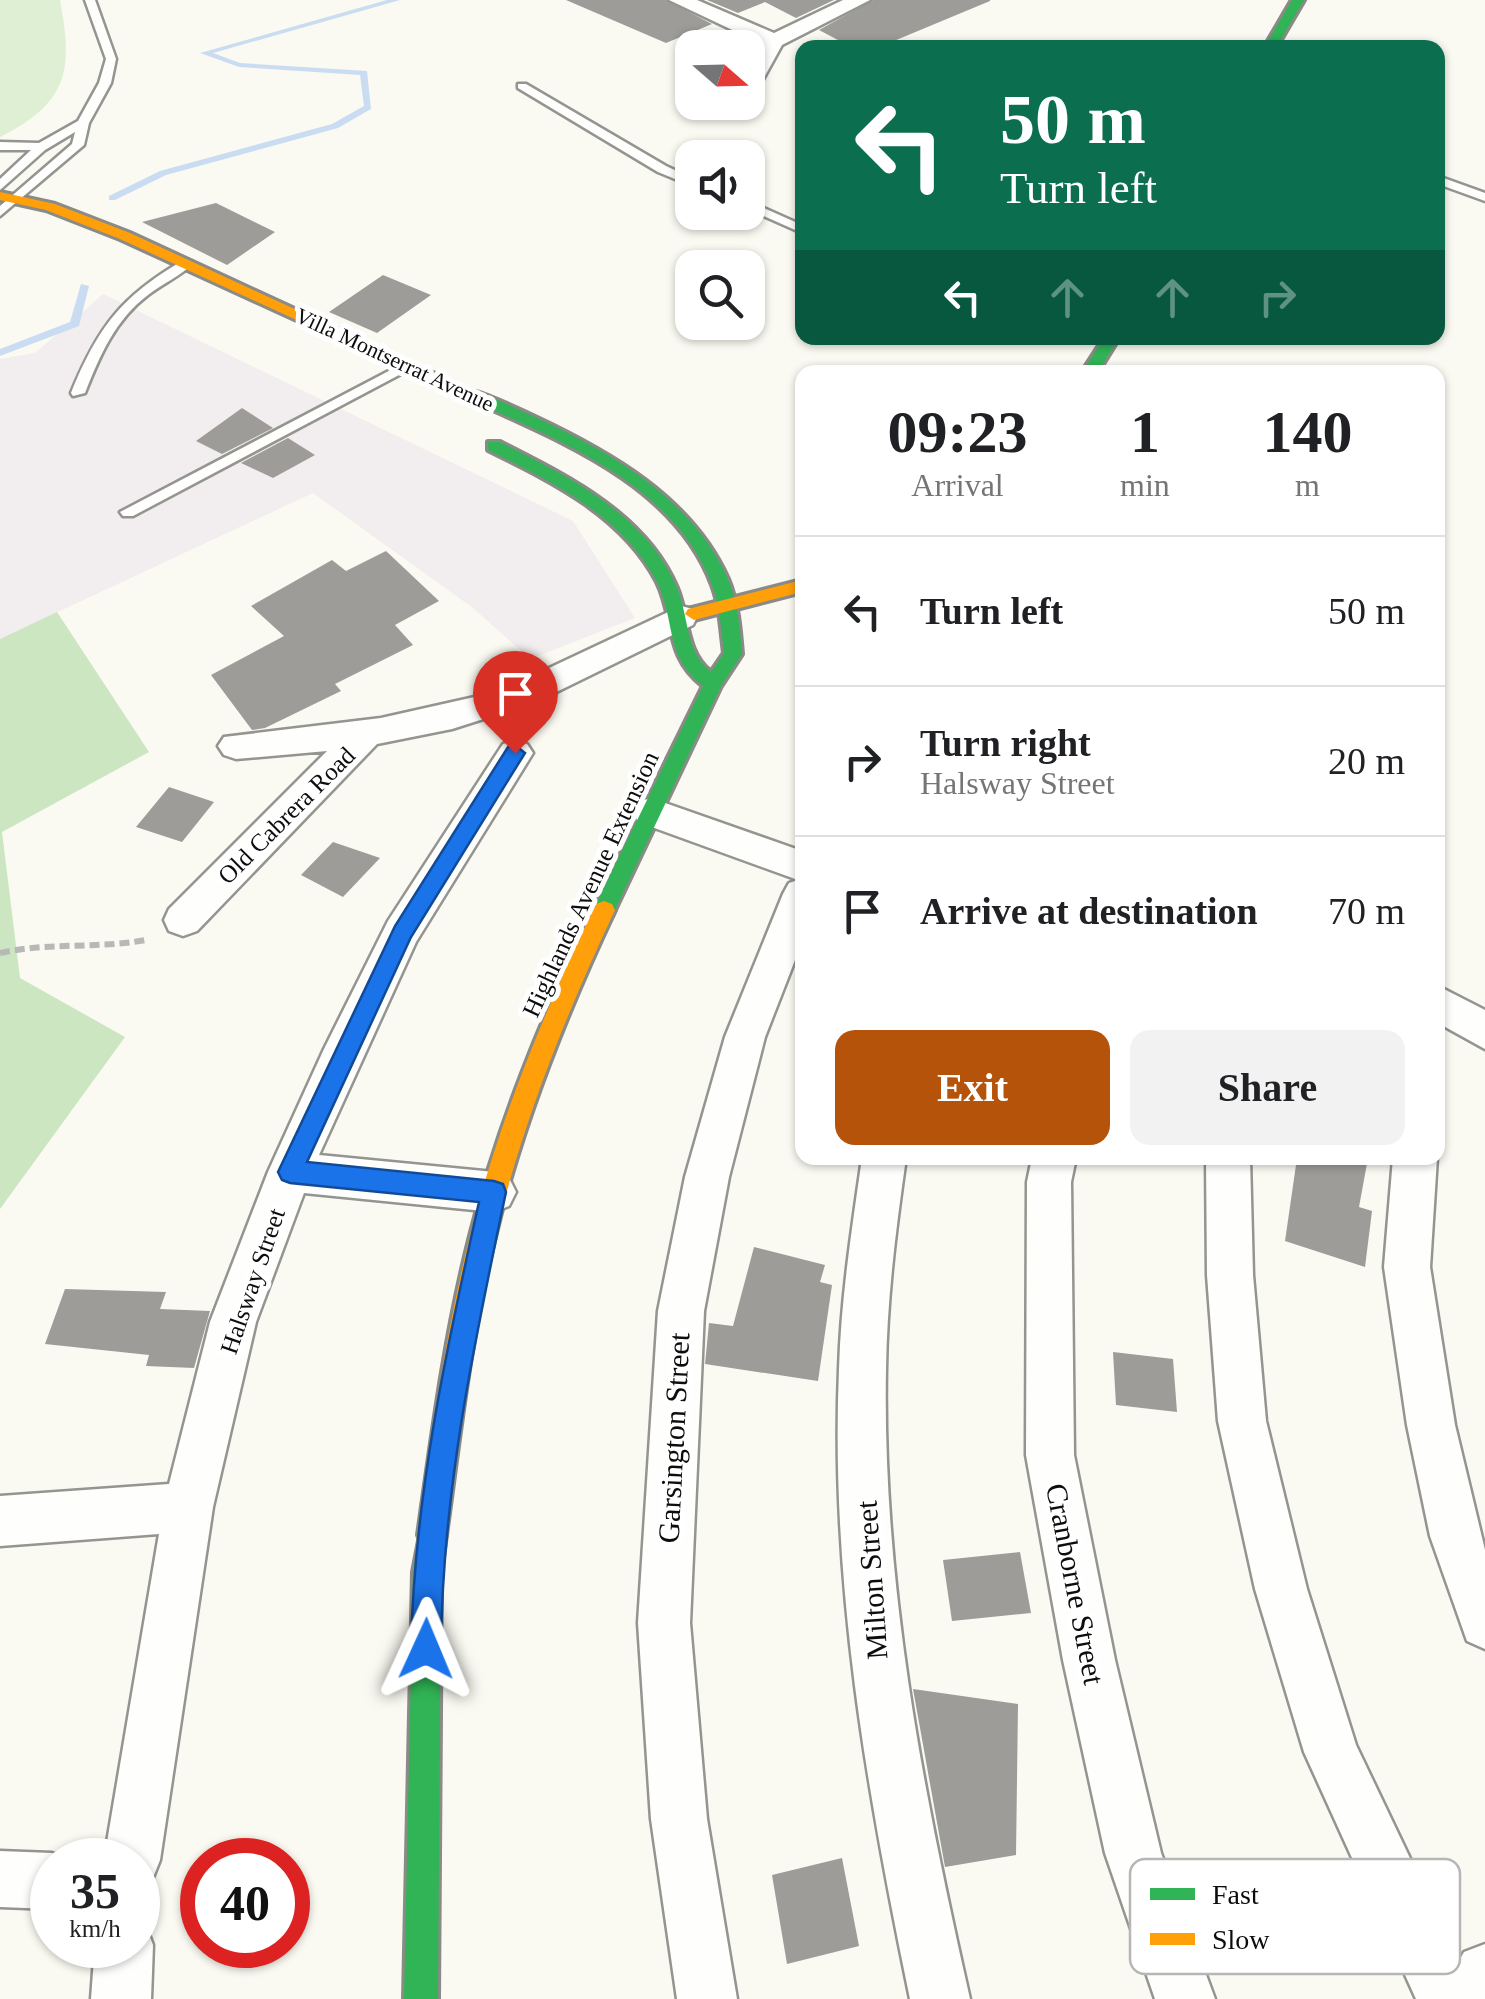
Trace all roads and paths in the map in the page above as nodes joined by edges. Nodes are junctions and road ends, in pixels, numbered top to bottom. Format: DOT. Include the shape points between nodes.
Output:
graph roads {
  1 [pos="90,0"];
  2 [pos="679,0"];
  3 [pos="860,0"];
  4 [pos="1298,0"];
  5 [pos="1275,40"];
  6 [pos="774,41"];
  7 [pos="765,57"];
  8 [pos="522,86"];
  9 [pos="83,123"];
  10 [pos="0,146"];
  11 [pos="41,147"];
  12 [pos="675,175"];
  13 [pos="1445,183"];
  14 [pos="1485,197"];
  15 [pos="4,198"];
  16 [pos="765,212"];
  17 [pos="795,225"];
  18 [pos="187,264"];
  19 [pos="122,270"];
  20 [pos="152,284"];
  21 [pos="186,300"];
  22 [pos="410,366"];
  23 [pos="338,372"];
  24 [pos="372,388"];
  25 [pos="78,392"];
  26 [pos="404,403"];
  27 [pos="467,433"];
  28 [pos="128,512"];
  29 [pos="795,588"];
  30 [pos="727,605"];
  31 [pos="681,617"];
  32 [pos="714,684"];
  33 [pos="364,736"];
  34 [pos="236,746"];
  35 [pos="515,753"];
  36 [pos="651,812"];
  37 [pos="795,863"];
  38 [pos="795,912"];
  39 [pos="182,920"];
  40 [pos="0,952"];
  41 [pos="1445,1013"];
  42 [pos="1485,1030"];
  43 [pos="883,1165"];
  44 [pos="1053,1165"];
  45 [pos="1228,1165"];
  46 [pos="1414,1165"];
  47 [pos="290,1172"];
  48 [pos="494,1192"];
  49 [pos="188,1507"];
  50 [pos="0,1521"];
  51 [pos="1485,1622"];
  52 [pos="135,1838"];
  53 [pos="1136,1859"];
  54 [pos="1381,1859"];
  55 [pos="0,1879"];
  56 [pos="30,1880"];
  57 [pos="123,1968"];
  58 [pos="1485,1973"];
  59 [pos="1176,1974"];
  60 [pos="1434,1974"];
  61 [pos="121,1999"];
  62 [pos="421,1999"];
  63 [pos="707,1999"];
  64 [pos="940,1999"];
  65 [pos="1185,1999"];
  66 [pos="1446,1999"];
  67 [pos="1470,1999"];
  1 -- 9 [label="lane" via="112,59"];
  2 -- 6 [label="street"];
  3 -- 6 [label="street"];
  4 -- 5 [label="street"];
  6 -- 7 [label="street"];
  8 -- 12 [label="lane"];
  9 -- 11 [label="lane"];
  9 -- 15 [label="lane" via="78,145"];
  10 -- 11 [label="lane"];
  11 -- 15 [label="lane"];
  13 -- 14 [label="lane"];
  15 -- 18 [label="street, Villa Montserrat Avenue" via="50,207"];
  16 -- 17 [label="lane"];
  18 -- 20 [label="lane"];
  18 -- 22 [label="street, Villa Montserrat Avenue"];
  19 -- 20 [label="street"];
  20 -- 21 [label="street"];
  20 -- 25 [label="lane" via="122,306"];
  22 -- 24 [label="lane"];
  22 -- 30 [label="street, Villa Montserrat Avenue" via="601,454 665,502 704,553"];
  23 -- 24 [label="street, Villa Montserrat Avenue"];
  24 -- 26 [label="street, Villa Montserrat Avenue"];
  24 -- 28 [label="lane"];
  27 -- 31 [label="street, Villa Montserrat Avenue" via="569,482 624,525 657,566"];
  29 -- 30 [label="street, Old Cabrera Road"];
  30 -- 31 [label="street, Old Cabrera Road"];
  30 -- 32 [label="street, Highlands Avenue Extension" via="732,654"];
  31 -- 32 [label="street" via="688,662"];
  31 -- 33 [label="street, Old Cabrera Road" via="517,696"];
  32 -- 36 [label="street, Highlands Avenue Extension"];
  33 -- 34 [label="street"];
  33 -- 39 [label="street, Old Cabrera Road"];
  35 -- 47 [label="street, Halsway Street" via="402,932"];
  36 -- 37 [label="street"];
  36 -- 48 [label="street, Highlands Avenue Extension" via="559,1004"];
  38 -- 63 [label="street, Garsington Street" via="745,1037 707,1177 681,1310 664,1622 679,1819"];
  39 -- 40 [label="path" via="137,944"];
  41 -- 42 [label="street"];
  43 -- 64 [label="street, Milton Street" via="872,1220 862,1445 877,1656 902,1832"];
  44 -- 53 [label="street, Cranborne Street" via="1050,1455 1088,1660"];
  45 -- 54 [label="street" via="1242,1421 1281,1589 1331,1752"];
  46 -- 51 [label="street" via="1407,1267 1431,1425 1454,1536"];
  47 -- 48 [label="street"];
  47 -- 49 [label="street, Halsway Street" via="234,1322"];
  48 -- 62 [label="street, Highlands Avenue Extension" via="456,1368 427,1572"];
  49 -- 50 [label="street"];
  49 -- 52 [label="street, Halsway Street"];
  55 -- 56 [label="street"];
  57 -- 61 [label="street"];
  58 -- 67 [label="street"];
  59 -- 65 [label="street, Cranborne Street"];
  60 -- 66 [label="street"];
}
